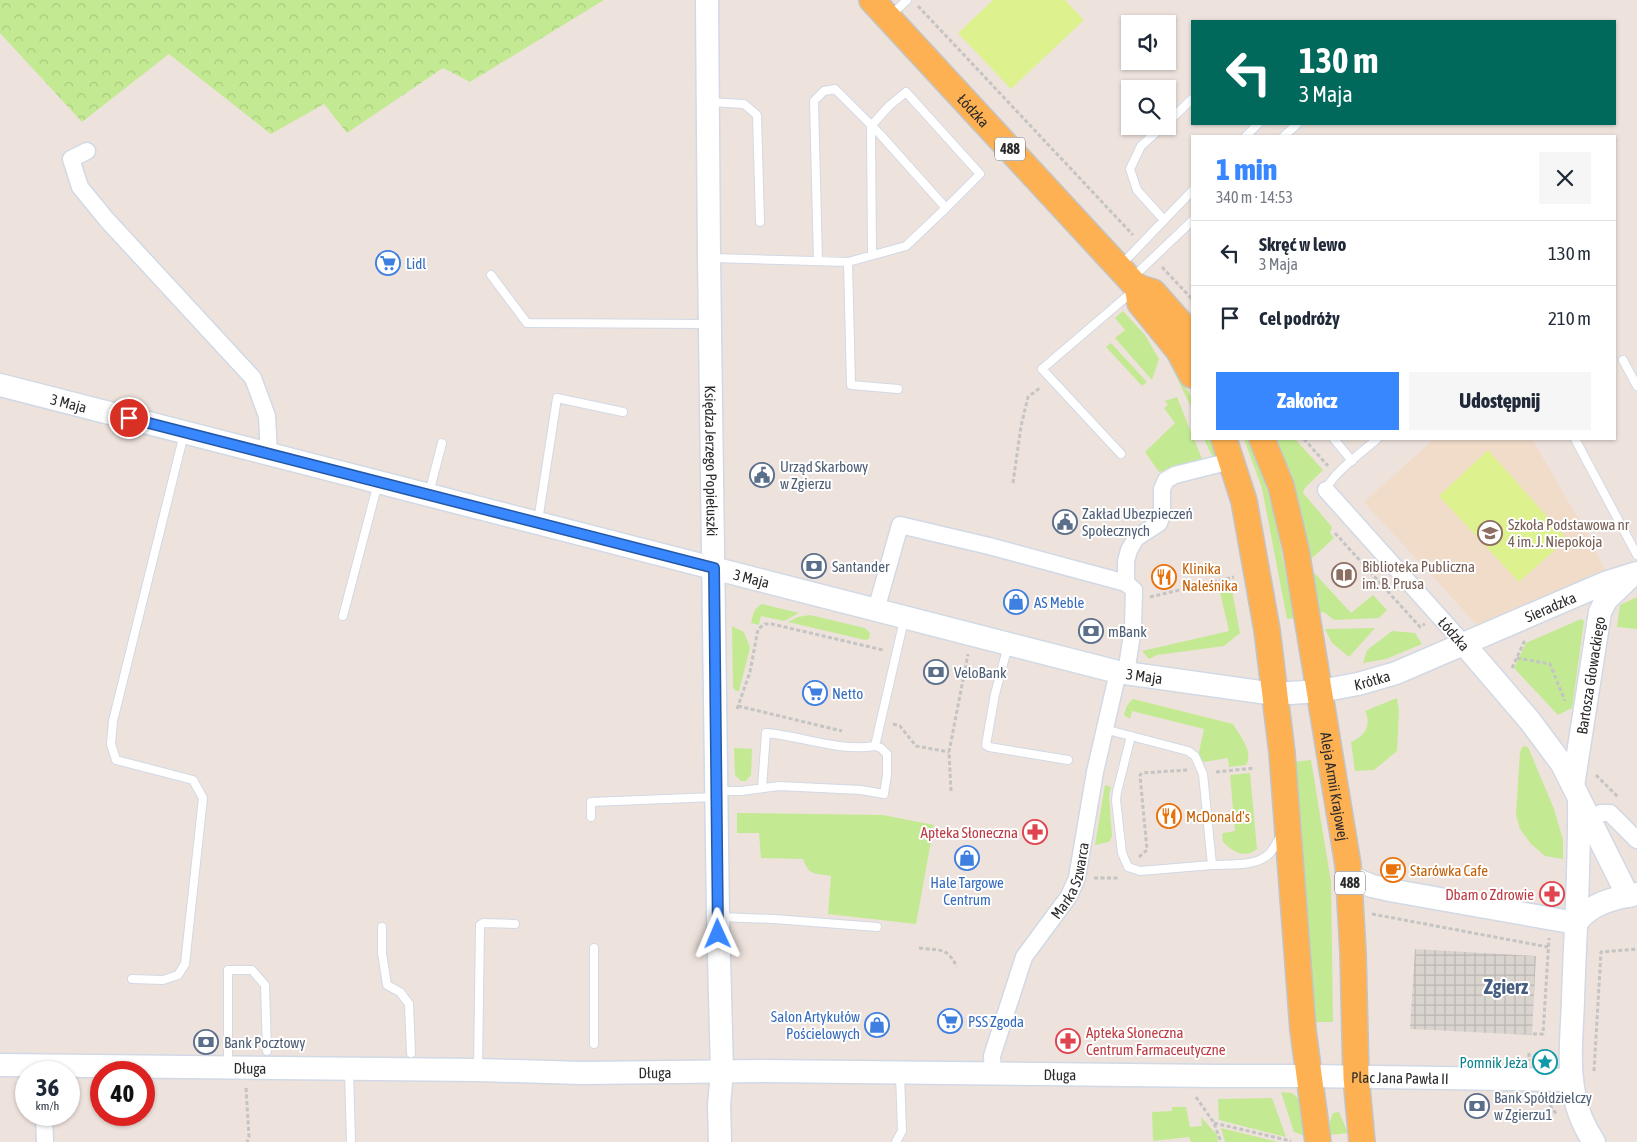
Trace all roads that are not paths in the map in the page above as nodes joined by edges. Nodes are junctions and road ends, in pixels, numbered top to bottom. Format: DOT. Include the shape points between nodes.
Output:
graph roads {
  1 [pos="707,0"];
  2 [pos="907,0"];
  3 [pos="880,9"];
  4 [pos="1191,100"];
  5 [pos="708,102"];
  6 [pos="1176,114"];
  7 [pos="1257,125"];
  8 [pos="1297,125"];
  9 [pos="871,126"];
  10 [pos="1153,135"];
  11 [pos="1247,135"];
  12 [pos="1285,135"];
  13 [pos="87,151"];
  14 [pos="1191,192"];
  15 [pos="946,208"];
  16 [pos="1164,220"];
  17 [pos="760,222"];
  18 [pos="1191,222"];
  19 [pos="872,255"];
  20 [pos="709,258"];
  21 [pos="818,261"];
  22 [pos="848,262"];
  23 [pos="491,275"];
  24 [pos="1129,278"];
  25 [pos="710,324"];
  26 [pos="1191,335"];
  27 [pos="1623,360"];
  28 [pos="1191,373"];
  29 [pos="0,385"];
  30 [pos="1637,386"];
  31 [pos="898,389"];
  32 [pos="623,412"];
  33 [pos="185,432"];
  34 [pos="1262,440"];
  35 [pos="1335,440"];
  36 [pos="1376,440"];
  37 [pos="1575,440"];
  38 [pos="442,443"];
  39 [pos="1228,450"];
  40 [pos="269,454"];
  41 [pos="1121,454"];
  42 [pos="1352,461"];
  43 [pos="378,481"];
  44 [pos="1326,490"];
  45 [pos="428,494"];
  46 [pos="538,523"];
  47 [pos="714,568"];
  48 [pos="1635,568"];
  49 [pos="1126,583"];
  50 [pos="876,610"];
  51 [pos="343,616"];
  52 [pos="904,618"];
  53 [pos="1008,644"];
  54 [pos="1464,644"];
  55 [pos="1122,673"];
  56 [pos="1320,691"];
  57 [pos="1275,694"];
  58 [pos="1104,729"];
  59 [pos="1131,736"];
  60 [pos="875,746"];
  61 [pos="1068,760"];
  62 [pos="762,788"];
  63 [pos="1576,792"];
  64 [pos="716,794"];
  65 [pos="591,817"];
  66 [pos="1589,820"];
  67 [pos="1288,827"];
  68 [pos="1637,840"];
  69 [pos="1212,865"];
  70 [pos="1350,877"];
  71 [pos="1632,895"];
  72 [pos="718,918"];
  73 [pos="1576,923"];
  74 [pos="515,924"];
  75 [pos="877,926"];
  76 [pos="382,927"];
  77 [pos="594,948"];
  78 [pos="132,979"];
  79 [pos="594,1044"];
  80 [pos="268,1051"];
  81 [pos="411,1053"];
  82 [pos="0,1065"];
  83 [pos="15,1066"];
  84 [pos="228,1067"];
  85 [pos="349,1068"];
  86 [pos="80,1069"];
  87 [pos="478,1070"];
  88 [pos="722,1072"];
  89 [pos="900,1072"];
  90 [pos="993,1074"];
  91 [pos="1309,1076"];
  92 [pos="1356,1077"];
  93 [pos="1572,1080"];
  94 [pos="44,1126"];
  95 [pos="45,1142"];
  96 [pos="350,1142"];
  97 [pos="720,1142"];
  98 [pos="896,1142"];
  99 [pos="1318,1142"];
  100 [pos="1362,1142"];
  101 [pos="1594,1142"];
  1 -- 5 [label="street, Księdza Jerzego Popiełuszki"];
  2 -- 3 [label="lane"];
  3 -- 24 [label="main road, Łódzka / 488"];
  4 -- 6 [label="lane"];
  5 -- 17 [label="lane" via="744,104 757,115"];
  5 -- 20 [label="street, Księdza Jerzego Popiełuszki"];
  7 -- 11 [label="lane"];
  8 -- 12 [label="lane"];
  9 -- 15 [label="lane"];
  9 -- 15 [label="lane" via="906,92 980,174"];
  9 -- 19 [label="lane"];
  9 -- 21 [label="lane" via="835,89 824,91 814,101"];
  10 -- 16 [label="lane" via="1141,146 1130,169 1137,190"];
  13 -- 40 [label="street" via="71,159 80,187 253,378 267,416"];
  14 -- 16 [label="lane"];
  15 -- 19 [label="lane" via="906,246"];
  16 -- 24 [label="lane" via="1141,244"];
  18 -- 24 [label="lane"];
  19 -- 22 [label="lane"];
  20 -- 21 [label="lane"];
  20 -- 25 [label="street, Księdza Jerzego Popiełuszki"];
  21 -- 22 [label="lane"];
  22 -- 31 [label="lane" via="851,385"];
  23 -- 25 [label="lane" via="527,322"];
  24 -- 26 [label="main road, 488" via="1153,292"];
  24 -- 28 [label="main road, 488" via="1140,303 1179,351"];
  24 -- 41 [label="lane" via="1042,369"];
  25 -- 47 [label="street, Księdza Jerzego Popiełuszki"];
  27 -- 30 [label="lane"];
  29 -- 33 [label="street, 3 Maja"];
  32 -- 46 [label="lane" via="557,398"];
  33 -- 40 [label="street, 3 Maja"];
  33 -- 78 [label="lane" via="113,721 111,744 116,760 193,780 202,798 185,964 178,975 163,980"];
  34 -- 56 [label="main road, Aleja Armii Krajowej / 488" via="1281,486 1296,550"];
  35 -- 42 [label="lane"];
  36 -- 42 [label="lane"];
  37 -- 48 [label="lane"];
  38 -- 45 [label="lane"];
  39 -- 49 [label="street" via="1166,480 1162,489 1159,523 1136,538 1129,550"];
  39 -- 57 [label="main road" via="1244,501"];
  40 -- 43 [label="street, 3 Maja"];
  42 -- 44 [label="lane" via="1328,482"];
  43 -- 45 [label="street, 3 Maja"];
  43 -- 51 [label="lane"];
  44 -- 54 [label="street, Łódzka"];
  45 -- 46 [label="street, 3 Maja"];
  46 -- 47 [label="street, 3 Maja"];
  47 -- 50 [label="street, 3 Maja"];
  47 -- 64 [label="street, Księdza Jerzego Popiełuszki"];
  48 -- 54 [label="street, Sieradzka"];
  48 -- 63 [label="street, Bartosza Głowackiego" via="1606,600 1600,612"];
  49 -- 50 [label="street" via="900,525"];
  49 -- 55 [label="street, Marka Szwarca" via="1134,590 1133,628"];
  50 -- 52 [label="street, 3 Maja"];
  52 -- 53 [label="street, 3 Maja"];
  52 -- 60 [label="lane"];
  53 -- 55 [label="street, 3 Maja"];
  53 -- 61 [label="lane" via="986,745"];
  54 -- 56 [label="street, Krótka" via="1396,673"];
  54 -- 63 [label="street, Łódzka" via="1548,744"];
  55 -- 57 [label="street, 3 Maja"];
  55 -- 58 [label="street, Marka Szwarca"];
  56 -- 57 [label="street, Krótka"];
  56 -- 70 [label="main road, Aleja Armii Krajowej / 488"];
  57 -- 67 [label="main road"];
  58 -- 59 [label="lane"];
  58 -- 90 [label="street, Marka Szwarca" via="1077,878 1069,896 1024,957 992,1056"];
  59 -- 69 [label="lane" via="1188,751 1195,756 1203,774"];
  59 -- 69 [label="lane" via="1116,800 1122,853 1128,867 1140,872"];
  60 -- 62 [label="lane" via="862,748 828,744 766,733"];
  60 -- 62 [label="lane" via="887,754 884,794 861,790"];
  62 -- 64 [label="lane"];
  63 -- 66 [label="street"];
  63 -- 73 [label="street"];
  64 -- 65 [label="lane" via="591,802"];
  64 -- 72 [label="street, Księdza Jerzego Popiełuszki"];
  66 -- 68 [label="street" via="1601,813 1610,813"];
  66 -- 71 [label="street"];
  67 -- 69 [label="lane" via="1262,860"];
  67 -- 91 [label="main road"];
  70 -- 73 [label="street" via="1372,886"];
  70 -- 92 [label="main road, Aleja Armii Krajowej / 488"];
  71 -- 73 [label="street" via="1598,904"];
  72 -- 75 [label="lane"];
  72 -- 88 [label="street, Księdza Jerzego Popiełuszki"];
  73 -- 93 [label="street"];
  74 -- 87 [label="lane" via="483,922 480,925"];
  76 -- 81 [label="lane" via="387,985 400,992 409,1004"];
  77 -- 79 [label="lane"];
  80 -- 84 [label="lane" via="265,985 252,970 228,970"];
  82 -- 83 [label="street, Długa"];
  84 -- 85 [label="street, Długa"];
  84 -- 86 [label="street, Długa"];
  85 -- 87 [label="street, Długa"];
  85 -- 96 [label="lane"];
  87 -- 88 [label="street, Długa"];
  88 -- 89 [label="street, Długa"];
  88 -- 97 [label="street, Księdza Jerzego Popiełuszki"];
  89 -- 90 [label="street, Długa"];
  89 -- 98 [label="lane" via="902,1131"];
  90 -- 91 [label="street, Długa"];
  91 -- 92 [label="street, Plac Jana Pawła II"];
  91 -- 99 [label="main road"];
  92 -- 93 [label="street, Plac Jana Pawła II"];
  92 -- 100 [label="main road, Aleja Armii Krajowej / 488"];
  93 -- 101 [label="street" via="1580,1115"];
  94 -- 95 [label="street"];
}
